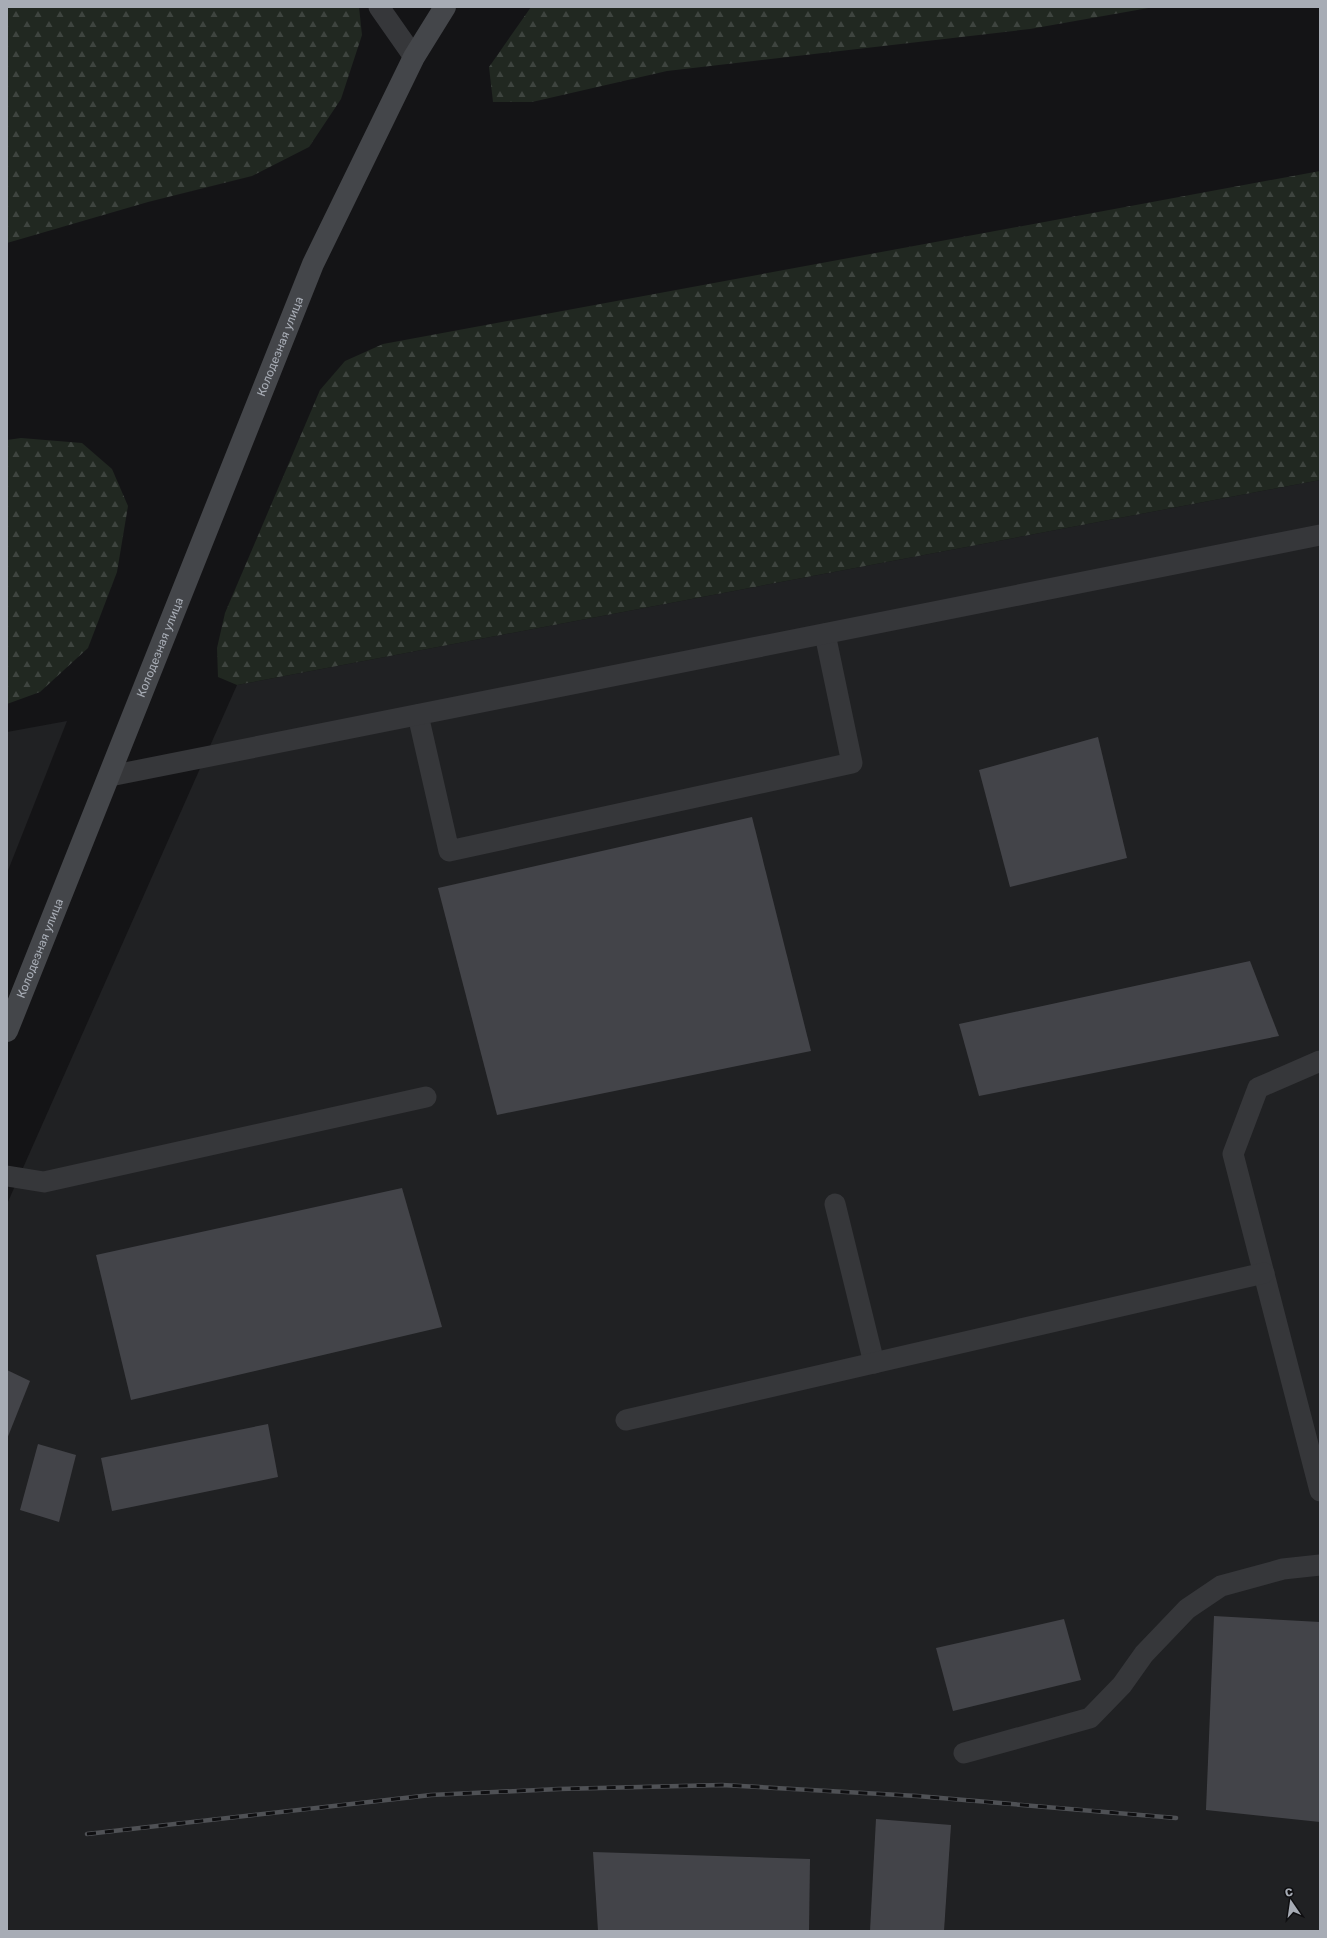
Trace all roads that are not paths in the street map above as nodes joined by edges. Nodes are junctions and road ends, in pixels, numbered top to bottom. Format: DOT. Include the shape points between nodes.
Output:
graph roads {
  1 [pos="379,7"];
  2 [pos="445,7"];
  3 [pos="414,57"];
  4 [pos="1320,535"];
  5 [pos="825,634"];
  6 [pos="418,715"];
  7 [pos="110,776"];
  8 [pos="7,1032"];
  9 [pos="1320,1061"];
  10 [pos="426,1097"];
  11 [pos="7,1176"];
  12 [pos="835,1204"];
  13 [pos="1264,1273"];
  14 [pos="874,1363"];
  15 [pos="626,1420"];
  16 [pos="1320,1491"];
  17 [pos="1320,1565"];
  18 [pos="964,1753"];
  1 -- 3 [label="lane"];
  2 -- 3 [label="main road, Колодезная улица"];
  3 -- 7 [label="main road, Колодезная улица" via="313,264"];
  4 -- 5 [label="lane"];
  5 -- 6 [label="lane"];
  5 -- 6 [label="lane" via="852,763 449,851"];
  6 -- 7 [label="lane"];
  7 -- 8 [label="main road, Колодезная улица"];
  9 -- 13 [label="lane" via="1258,1088 1233,1154"];
  10 -- 11 [label="lane" via="44,1182"];
  12 -- 14 [label="lane"];
  13 -- 14 [label="lane"];
  13 -- 16 [label="lane"];
  14 -- 15 [label="lane"];
  17 -- 18 [label="lane" via="1283,1569 1221,1586 1186,1610 1144,1654 1122,1685 1090,1718"];
}
